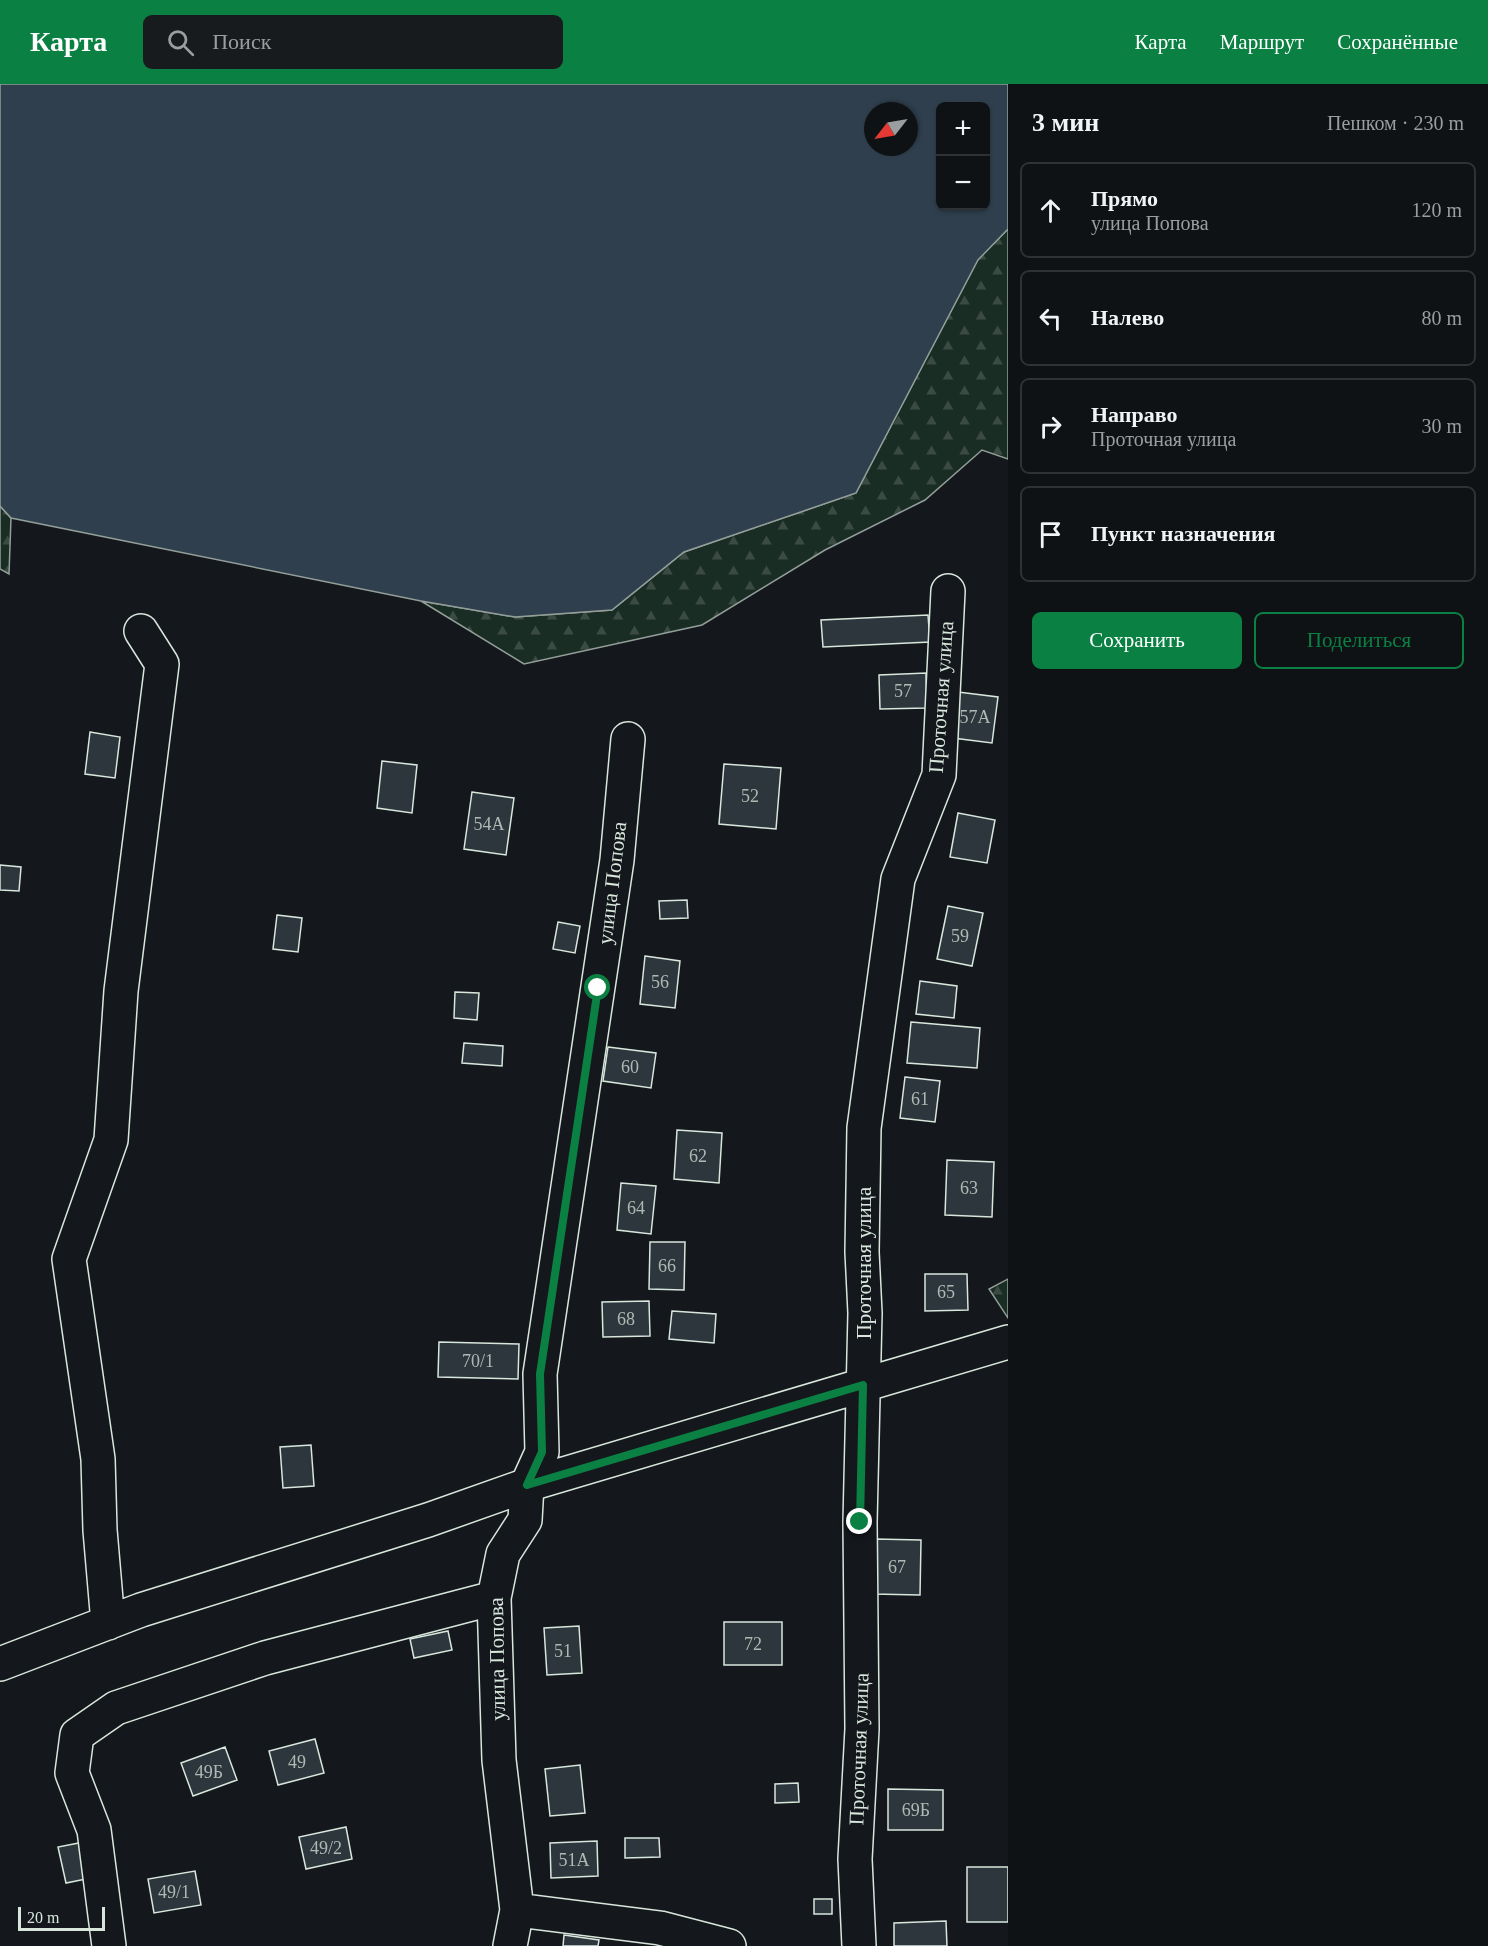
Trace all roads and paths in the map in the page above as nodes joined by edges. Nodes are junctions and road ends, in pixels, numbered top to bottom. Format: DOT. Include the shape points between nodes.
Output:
graph roads {
  1 [pos="948,591"];
  2 [pos="141,631"];
  3 [pos="628,739"];
  4 [pos="1008,1342"];
  5 [pos="863,1385"];
  6 [pos="527,1485"];
  7 [pos="494,1598"];
  8 [pos="108,1623"];
  9 [pos="0,1664"];
  10 [pos="517,1910"];
  11 [pos="109,1946"];
  12 [pos="510,1946"];
  13 [pos="729,1946"];
  14 [pos="859,1946"];
  1 -- 5 [label="street, Проточная улица" via="939,775 898,879 864,1128"];
  2 -- 8 [label="street" via="162,664 121,991 111,1140 69,1259 98,1459"];
  3 -- 6 [label="street, улица Попова" via="617,860 540,1374 542,1452"];
  4 -- 5 [label="street"];
  5 -- 6 [label="street"];
  5 -- 14 [label="street, Проточная улица" via="862,1729 855,1859"];
  6 -- 7 [label="street, улица Попова" via="525,1520 503,1554"];
  6 -- 8 [label="street"];
  7 -- 10 [label="street, улица Попова" via="500,1760"];
  7 -- 11 [label="street" via="265,1658 116,1708 77,1735 72,1773 94,1830"];
  8 -- 9 [label="street"];
  10 -- 12 [label="street, улица Попова"];
  10 -- 13 [label="street" via="660,1928"];
}
